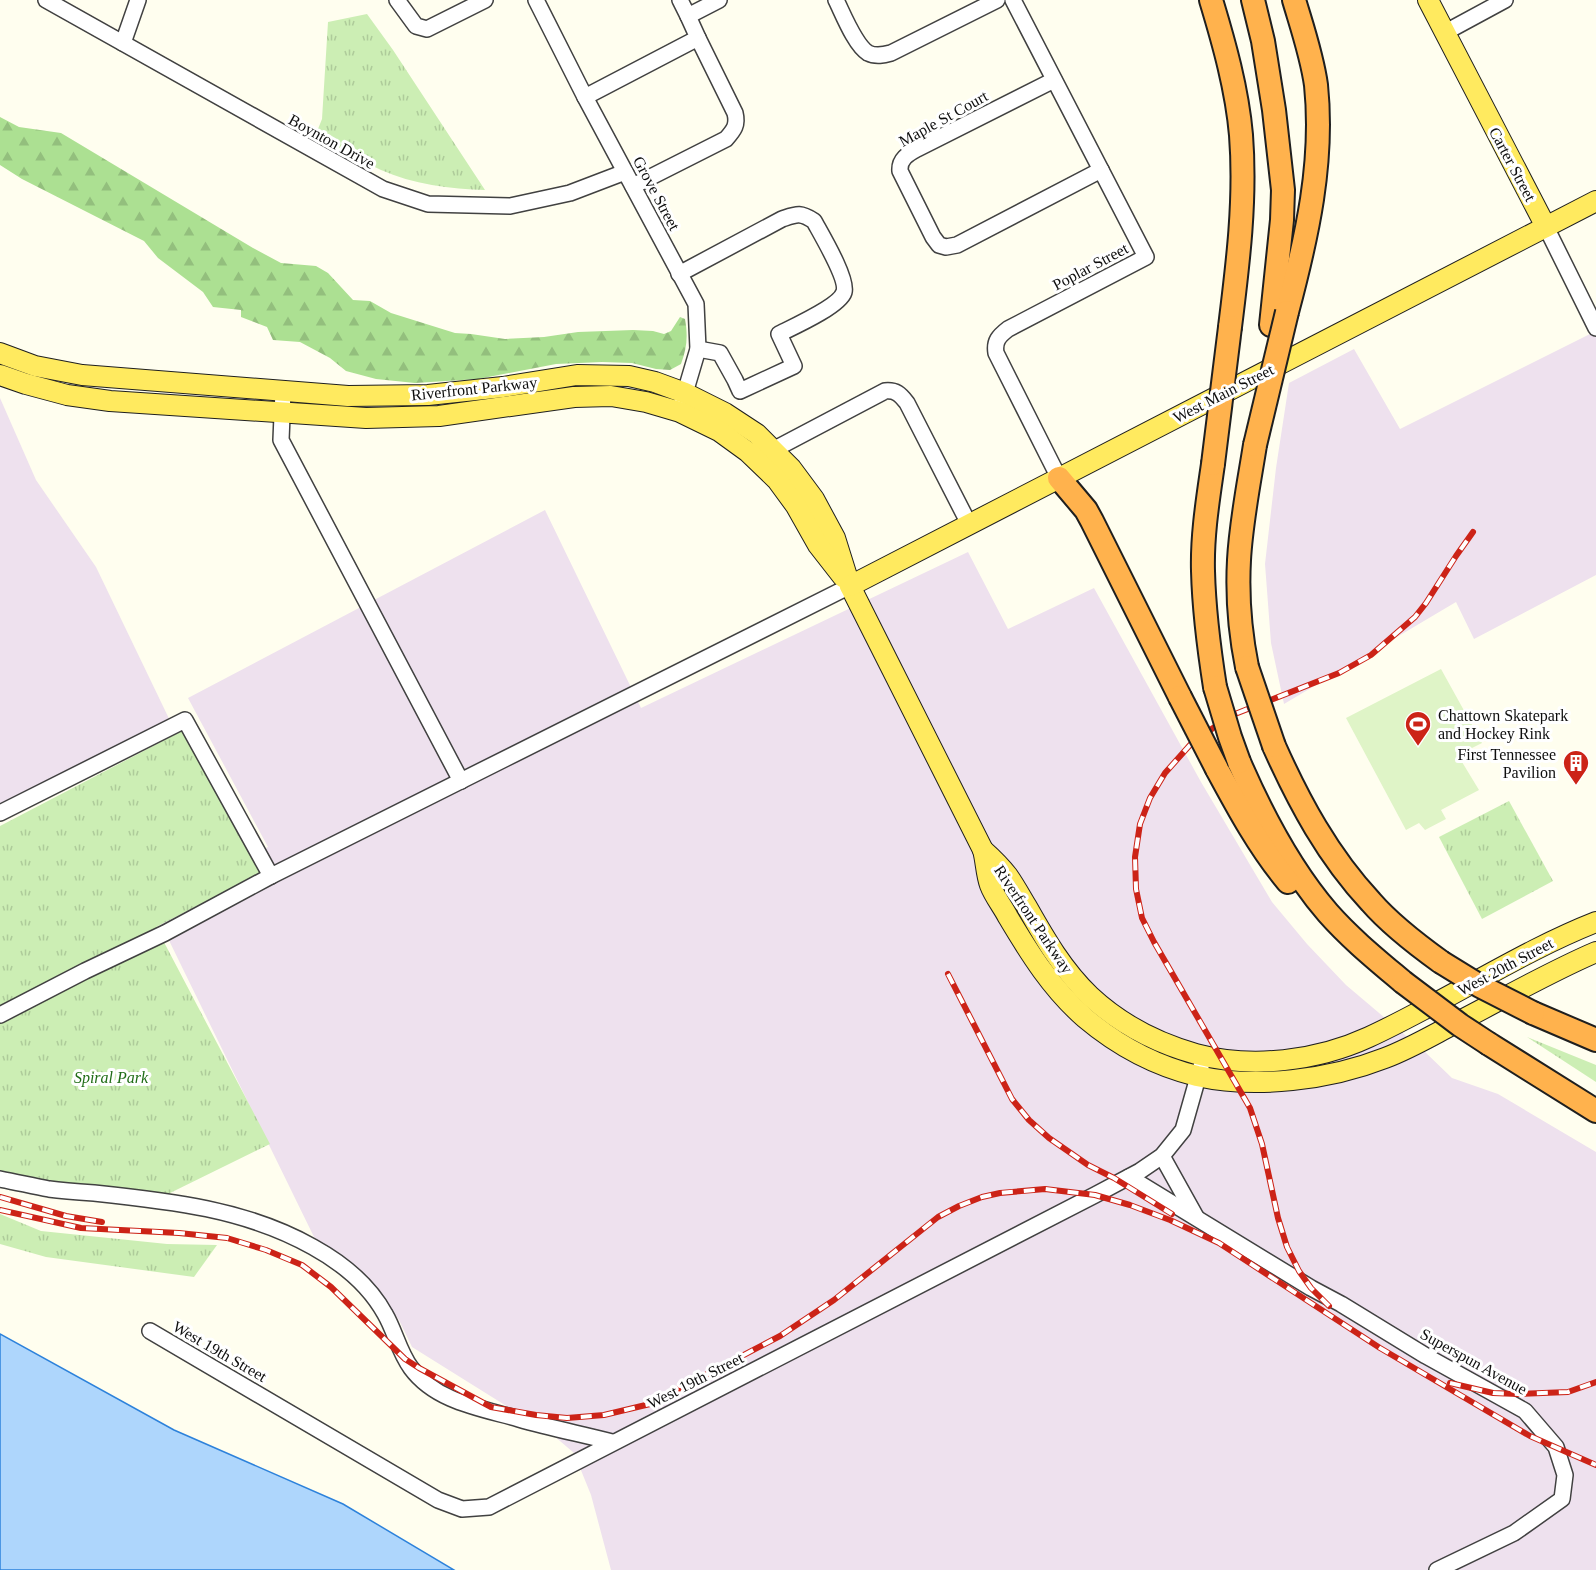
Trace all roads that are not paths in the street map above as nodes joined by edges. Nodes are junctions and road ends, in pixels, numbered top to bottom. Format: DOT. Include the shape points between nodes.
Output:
graph roads {
  1 [pos="46,0"];
  2 [pos="138,0"];
  3 [pos="397,0"];
  4 [pos="485,0"];
  5 [pos="536,0"];
  6 [pos="680,0"];
  7 [pos="719,0"];
  8 [pos="836,0"];
  9 [pos="997,0"];
  10 [pos="1013,0"];
  11 [pos="1211,0"];
  12 [pos="1252,0"];
  13 [pos="1293,0"];
  14 [pos="1428,0"];
  15 [pos="1504,0"];
  16 [pos="688,16"];
  17 [pos="1444,33"];
  18 [pos="698,38"];
  19 [pos="123,44"];
  20 [pos="1054,80"];
  21 [pos="585,97"];
  22 [pos="1101,170"];
  23 [pos="625,172"];
  24 [pos="633,186"];
  25 [pos="1596,201"];
  26 [pos="1546,227"];
  27 [pos="679,274"];
  28 [pos="1279,319"];
  29 [pos="1596,328"];
  30 [pos="698,348"];
  31 [pos="0,353"];
  32 [pos="0,375"];
  33 [pos="283,391"];
  34 [pos="682,403"];
  35 [pos="282,412"];
  36 [pos="773,450"];
  37 [pos="1059,478"];
  38 [pos="969,524"];
  39 [pos="850,586"];
  40 [pos="461,781"];
  41 [pos="0,813"];
  42 [pos="984,850"];
  43 [pos="271,876"];
  44 [pos="1596,922"];
  45 [pos="1596,952"];
  46 [pos="1370,955"];
  47 [pos="1415,1014"];
  48 [pos="0,1015"];
  49 [pos="1425,1040"];
  50 [pos="1596,1040"];
  51 [pos="1204,1056"];
  52 [pos="1198,1076"];
  53 [pos="1596,1111"];
  54 [pos="1162,1156"];
  55 [pos="1129,1177"];
  56 [pos="0,1179"];
  57 [pos="1196,1218"];
  58 [pos="150,1331"];
  59 [pos="612,1442"];
  60 [pos="1437,1570"];
  1 -- 19 [label="street, Boynton Drive"];
  2 -- 19 [label="street"];
  3 -- 4 [label="street" via="416,26 427,29"];
  5 -- 21 [label="street, Grove Street"];
  6 -- 16 [label="street"];
  7 -- 16 [label="street"];
  8 -- 9 [label="street" via="862,48 879,56"];
  10 -- 20 [label="street, Poplar Street"];
  11 -- 46 [label="highway, bridge" via="1241,134 1242,216 1205,520 1203,570 1215,687 1239,762 1271,828 1301,878"];
  12 -- 28 [label="highway" via="1273,98 1284,190"];
  13 -- 28 [label="highway" via="1316,83 1319,130 1311,211"];
  14 -- 17 [label="main road, Carter Street"];
  15 -- 17 [label="street"];
  16 -- 18 [label="street"];
  17 -- 26 [label="main road, Carter Street"];
  18 -- 21 [label="street"];
  18 -- 24 [label="street" via="735,113 733,131 726,139"];
  19 -- 23 [label="street, Boynton Drive" via="383,189 428,204 510,206 570,193"];
  20 -- 22 [label="street, Poplar Street"];
  20 -- 22 [label="street, Maple St Court" via="917,148 901,161 900,171 933,237 939,245 957,245"];
  21 -- 23 [label="street, Grove Street"];
  22 -- 37 [label="street, Poplar Street" via="1146,257 1008,329 995,345"];
  23 -- 24 [label="street, Grove Street"];
  24 -- 27 [label="street, Grove Street"];
  25 -- 26 [label="main road, West Main Street"];
  26 -- 29 [label="street, Carter Street"];
  26 -- 37 [label="main road, West Main Street"];
  27 -- 30 [label="street, Grove Street" via="696,303"];
  27 -- 30 [label="street" via="798,214 814,221 844,280 844,292 838,302 779,334 794,366 740,391 720,353"];
  28 -- 50 [label="highway, bridge" via="1255,445 1239,561 1243,647 1274,746 1320,836 1346,873 1392,923 1441,962 1480,986"];
  30 -- 34 [label="street, Grove Street"];
  31 -- 33 [label="main road, Riverfront Parkway" via="35,366 82,375"];
  32 -- 35 [label="main road, Riverfront Parkway" via="67,395 110,401"];
  33 -- 34 [label="main road, Riverfront Parkway" via="348,396 428,395 577,375 628,376 656,382"];
  33 -- 35 [label="street"];
  34 -- 35 [label="main road, Riverfront Parkway" via="611,396 574,397 439,416 366,418"];
  34 -- 36 [label="main road, Riverfront Parkway" via="725,412"];
  34 -- 39 [label="main road, Riverfront Parkway" via="748,452 777,480 818,545"];
  35 -- 40 [label="street" via="281,440"];
  36 -- 38 [label="street" via="885,391 893,391 907,404"];
  36 -- 39 [label="main road, Riverfront Parkway" via="814,499 835,538"];
  37 -- 38 [label="main road, West Main Street"];
  37 -- 46 [label="highway, bridge" via="1086,510 1256,839 1323,918"];
  38 -- 39 [label="main road, West Main Street"];
  39 -- 40 [label="street"];
  39 -- 42 [label="main road, Riverfront Parkway"];
  40 -- 43 [label="street"];
  41 -- 43 [label="street" via="185,720"];
  42 -- 51 [label="main road, Riverfront Parkway" via="1008,876 1052,951 1090,996 1137,1030"];
  42 -- 52 [label="main road, Riverfront Parkway" via="990,886 1036,963 1062,996 1128,1048"];
  43 -- 48 [label="street"];
  44 -- 47 [label="main road, West 20th Street"];
  45 -- 49 [label="main road, West 20th Street"];
  46 -- 53 [label="highway, bridge" via="1460,1025"];
  47 -- 51 [label="main road, Riverfront Parkway" via="1369,1037 1310,1056 1260,1061"];
  49 -- 52 [label="main road, Riverfront Parkway" via="1384,1059 1317,1077 1250,1081"];
  51 -- 52 [label="street, West 19th Street"];
  52 -- 54 [label="street, West 19th Street" via="1183,1130"];
  54 -- 55 [label="street, West 19th Street"];
  54 -- 57 [label="street"];
  55 -- 57 [label="street, Superspun Avenue"];
  55 -- 59 [label="street, West 19th Street"];
  56 -- 59 [label="street" via="49,1189 182,1203 240,1216 281,1231 342,1265 368,1289 386,1315 411,1368 429,1386 469,1406"];
  57 -- 60 [label="street, Superspun Avenue" via="1525,1411 1556,1447 1565,1475 1562,1499 1514,1533"];
  58 -- 59 [label="street, West 19th Street" via="438,1500 462,1509 489,1506"];
}
